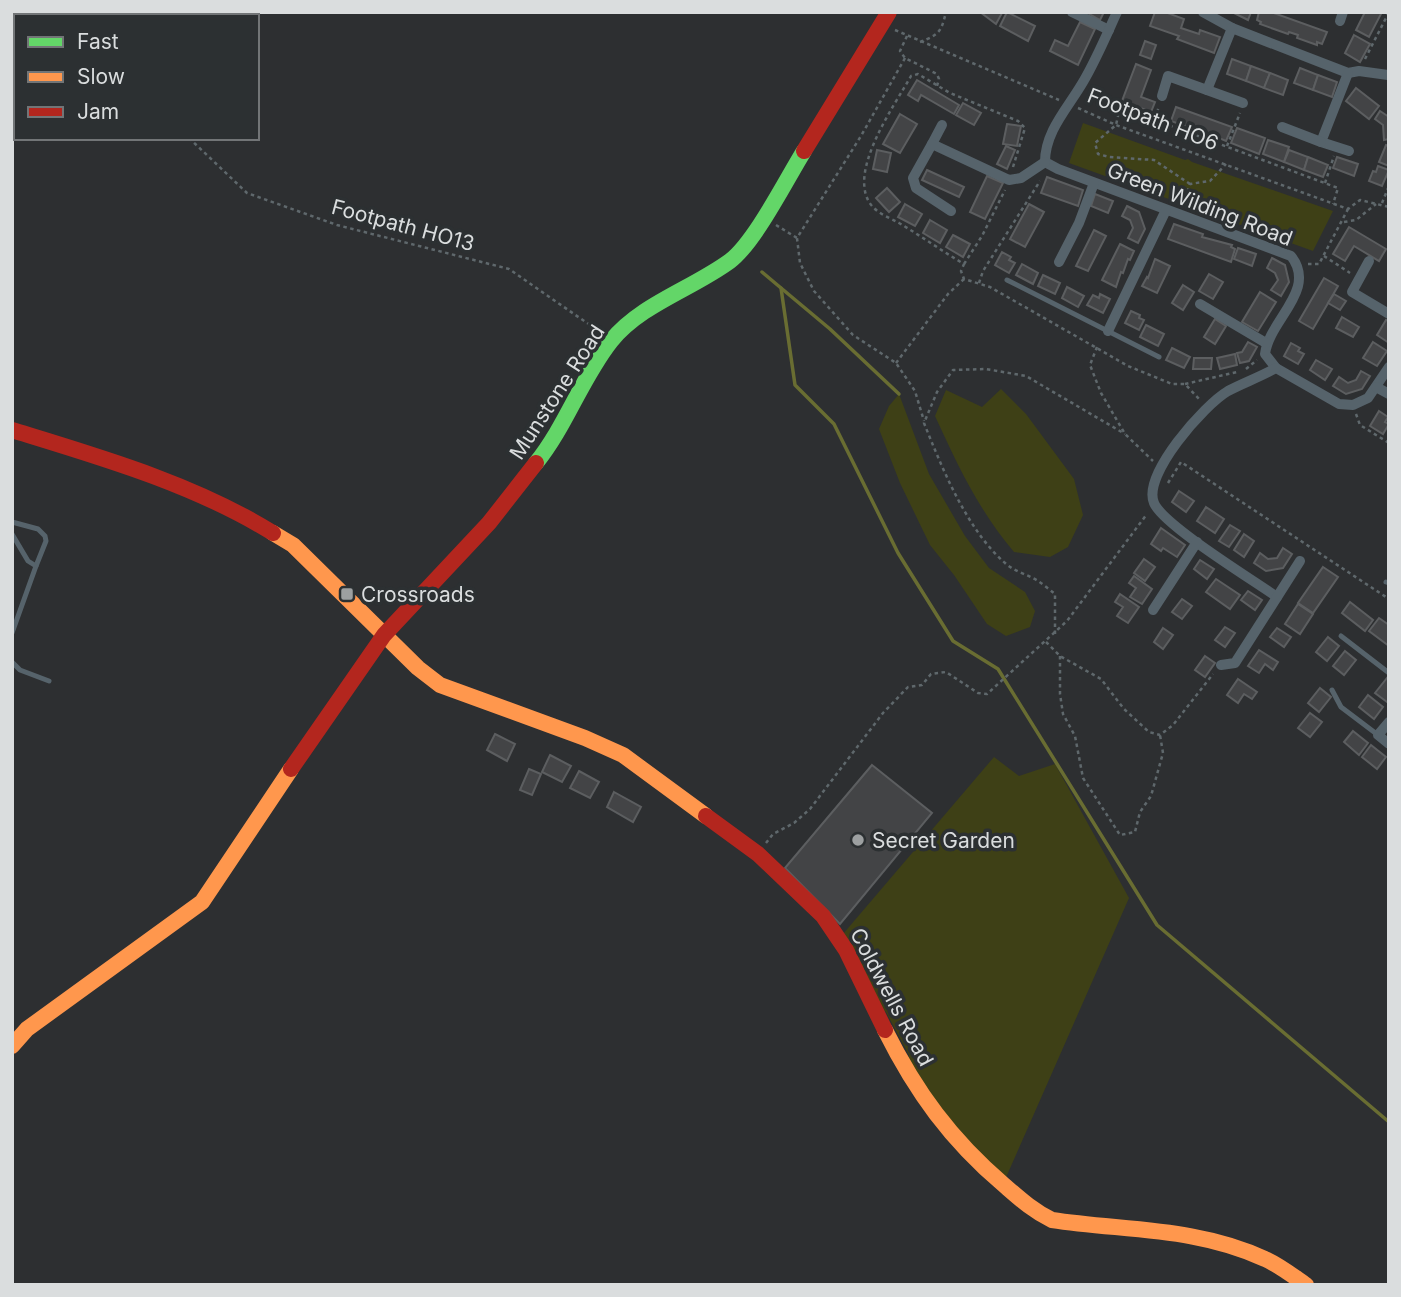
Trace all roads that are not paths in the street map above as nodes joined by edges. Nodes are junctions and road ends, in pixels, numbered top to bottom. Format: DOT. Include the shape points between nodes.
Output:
graph roads {
  1 [pos="889,12"];
  2 [pos="1072,12"];
  3 [pos="1117,12"];
  4 [pos="1203,12"];
  5 [pos="1232,28"];
  6 [pos="1109,30"];
  7 [pos="1353,72"];
  8 [pos="1388,77"];
  9 [pos="1207,90"];
  10 [pos="1162,96"];
  11 [pos="1243,103"];
  12 [pos="942,125"];
  13 [pos="1282,127"];
  14 [pos="1321,142"];
  15 [pos="932,144"];
  16 [pos="1349,151"];
  17 [pos="1047,164"];
  18 [pos="1094,183"];
  19 [pos="1166,210"];
  20 [pos="951,211"];
  21 [pos="1369,261"];
  22 [pos="1059,262"];
  23 [pos="1007,280"];
  24 [pos="1200,304"];
  25 [pos="1389,314"];
  26 [pos="1108,331"];
  27 [pos="1266,349"];
  28 [pos="1159,357"];
  29 [pos="1389,367"];
  30 [pos="1276,368"];
  31 [pos="1376,387"];
  32 [pos="1389,394"];
  33 [pos="12,430"];
  34 [pos="12,522"];
  35 [pos="12,534"];
  36 [pos="1197,542"];
  37 [pos="1300,561"];
  38 [pos="36,566"];
  39 [pos="1278,597"];
  40 [pos="1153,610"];
  41 [pos="12,633"];
  42 [pos="384,635"];
  43 [pos="1341,636"];
  44 [pos="12,662"];
  45 [pos="1221,665"];
  46 [pos="1389,673"];
  47 [pos="49,681"];
  48 [pos="1332,690"];
  49 [pos="1389,722"];
  50 [pos="1378,735"];
  51 [pos="1389,744"];
  52 [pos="12,1046"];
  53 [pos="1306,1285"];
  1 -- 42 [label="street, Munstone Road" via="750,238 730,260 635,319 612,340 542,456 489,523"];
  2 -- 6 [label="street"];
  3 -- 6 [label="street"];
  4 -- 5 [label="street"];
  5 -- 7 [label="street"];
  5 -- 9 [label="street"];
  6 -- 17 [label="street" via="1082,84 1059,116 1045,153"];
  7 -- 8 [label="street"];
  7 -- 14 [label="street"];
  9 -- 10 [label="street" via="1168,76"];
  9 -- 11 [label="street"];
  12 -- 15 [label="street"];
  13 -- 14 [label="street"];
  14 -- 16 [label="street"];
  15 -- 17 [label="street" via="1009,180"];
  15 -- 20 [label="street" via="913,178 916,188"];
  17 -- 18 [label="street, Green Wilding Road"];
  18 -- 19 [label="street, Green Wilding Road"];
  18 -- 22 [label="street"];
  19 -- 26 [label="street"];
  19 -- 27 [label="street, Green Wilding Road" via="1282,252 1298,265 1297,291"];
  21 -- 25 [label="street" via="1352,292"];
  23 -- 26 [label="lane"];
  24 -- 27 [label="street"];
  26 -- 28 [label="lane"];
  27 -- 30 [label="street"];
  29 -- 31 [label="street"];
  30 -- 31 [label="street" via="1339,404 1353,405 1368,398"];
  30 -- 36 [label="street" via="1228,391 1205,408 1154,479 1154,504"];
  31 -- 32 [label="street"];
  33 -- 42 [label="street, Coldwells Road" via="99,457 248,517 293,545"];
  34 -- 38 [label="lane" via="38,529 45,536"];
  35 -- 38 [label="lane" via="27,561"];
  36 -- 39 [label="street"];
  36 -- 40 [label="street"];
  37 -- 39 [label="street"];
  38 -- 41 [label="lane"];
  39 -- 45 [label="street" via="1235,663"];
  42 -- 52 [label="street, Munstone Road" via="202,902 27,1029"];
  42 -- 53 [label="street, Coldwells Road" via="440,685 623,755 758,854 823,916 846,950 904,1068 935,1115 977,1162 1037,1213 1052,1220 1213,1240 1266,1259"];
  43 -- 46 [label="lane"];
  44 -- 47 [label="lane"];
  48 -- 50 [label="lane" via="1342,708"];
  49 -- 50 [label="street"];
  50 -- 51 [label="street"];
}
